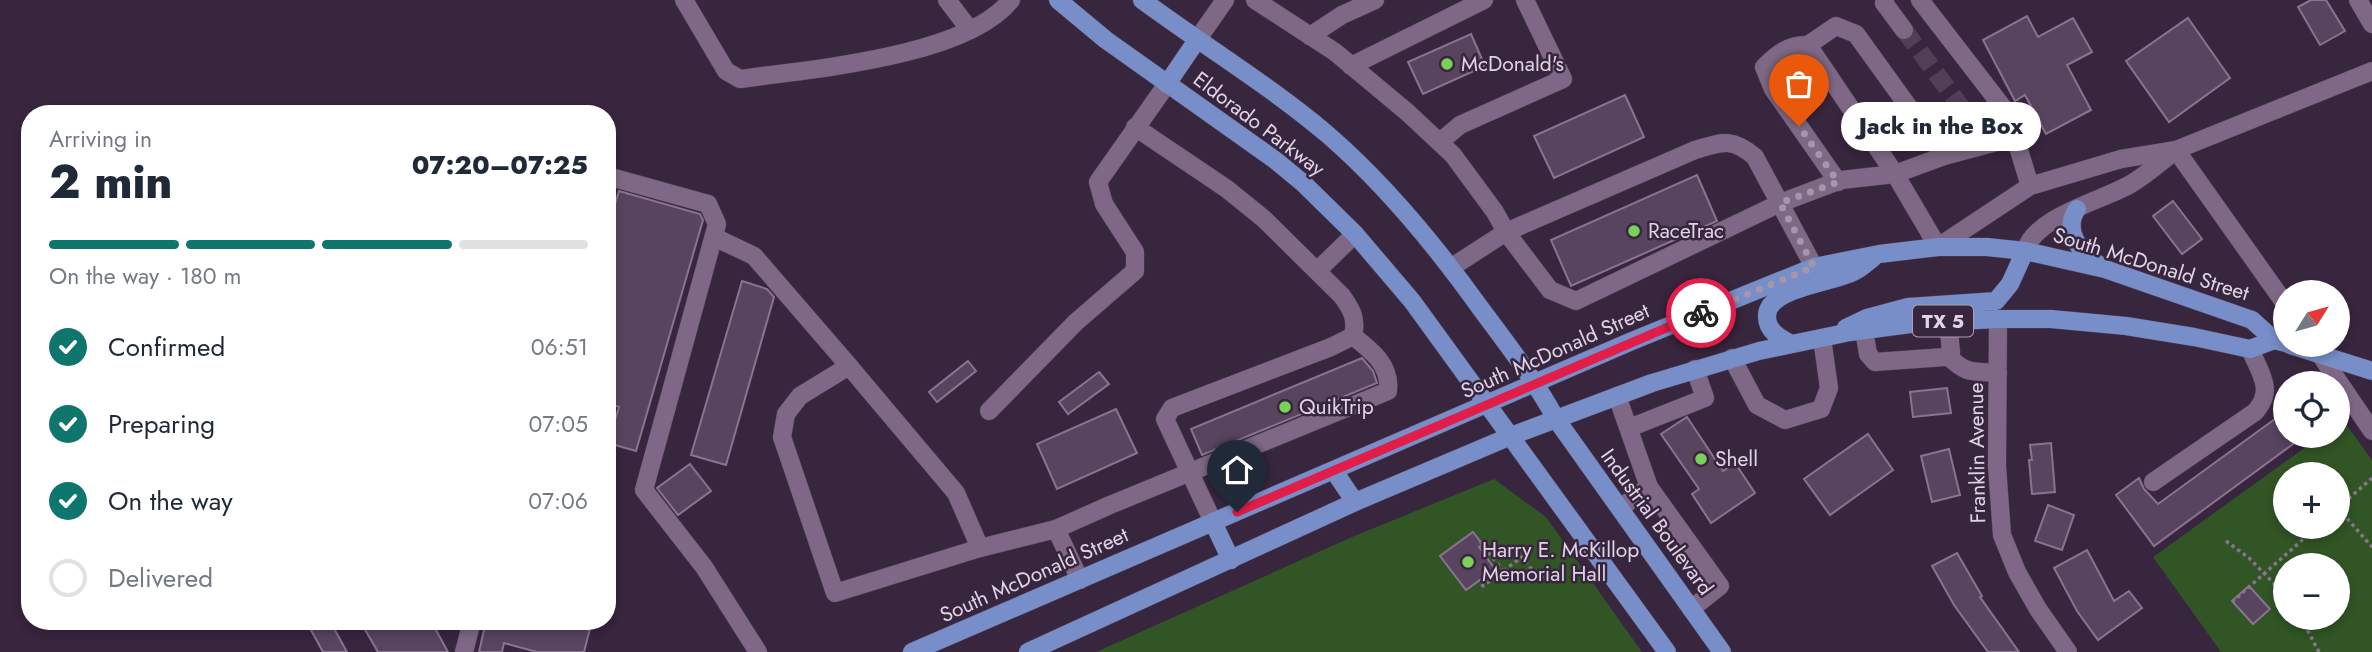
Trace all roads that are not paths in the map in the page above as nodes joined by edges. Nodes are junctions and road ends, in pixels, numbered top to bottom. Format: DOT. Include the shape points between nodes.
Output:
graph roads {
  1 [pos="684,0"];
  2 [pos="947,0"];
  3 [pos="1011,0"];
  4 [pos="1058,0"];
  5 [pos="1142,0"];
  6 [pos="1225,0"];
  7 [pos="1255,0"];
  8 [pos="1375,0"];
  9 [pos="1483,0"];
  10 [pos="1525,0"];
  11 [pos="1885,0"];
  12 [pos="1920,0"];
  13 [pos="2358,0"];
  14 [pos="2372,24"];
  15 [pos="970,30"];
  16 [pos="1904,30"];
  17 [pos="1310,36"];
  18 [pos="1197,40"];
  19 [pos="1808,45"];
  20 [pos="1351,66"];
  21 [pos="2372,71"];
  22 [pos="1167,83"];
  23 [pos="1973,123"];
  24 [pos="1135,127"];
  25 [pos="2015,137"];
  26 [pos="1440,142"];
  27 [pos="1988,144"];
  28 [pos="2176,150"];
  29 [pos="1944,156"];
  30 [pos="1895,174"];
  31 [pos="616,178"];
  32 [pos="1838,182"];
  33 [pos="2030,186"];
  34 [pos="1780,203"];
  35 [pos="2077,209"];
  36 [pos="1506,232"];
  37 [pos="1355,234"];
  38 [pos="713,237"];
  39 [pos="1938,247"];
  40 [pos="2025,251"];
  41 [pos="1879,254"];
  42 [pos="1452,267"];
  43 [pos="1814,267"];
  44 [pos="2105,270"];
  45 [pos="1317,271"];
  46 [pos="2273,288"];
  47 [pos="1998,318"];
  48 [pos="1948,320"];
  49 [pos="1864,330"];
  50 [pos="1353,336"];
  51 [pos="2273,336"];
  52 [pos="1824,337"];
  53 [pos="1791,344"];
  54 [pos="2273,345"];
  55 [pos="2250,349"];
  56 [pos="1948,356"];
  57 [pos="2321,357"];
  58 [pos="2335,357"];
  59 [pos="1732,358"];
  60 [pos="849,366"];
  61 [pos="1695,369"];
  62 [pos="2372,371"];
  63 [pos="1998,373"];
  64 [pos="1537,383"];
  65 [pos="1617,396"];
  66 [pos="1488,405"];
  67 [pos="989,411"];
  68 [pos="1556,419"];
  69 [pos="1629,428"];
  70 [pos="2372,431"];
  71 [pos="1511,436"];
  72 [pos="1191,471"];
  73 [pos="1334,471"];
  74 [pos="2153,482"];
  75 [pos="1649,487"];
  76 [pos="1355,502"];
  77 [pos="1620,508"];
  78 [pos="1213,522"];
  79 [pos="1056,529"];
  80 [pos="980,548"];
  81 [pos="1231,560"];
  82 [pos="1080,580"];
  83 [pos="1691,609"];
  84 [pos="470,630"];
  85 [pos="464,652"];
  86 [pos="758,652"];
  87 [pos="912,652"];
  88 [pos="1028,652"];
  89 [pos="1667,652"];
  90 [pos="1722,652"];
  91 [pos="2068,652"];
  1 -- 15 [label="street" via="726,71 740,79 884,58"];
  2 -- 15 [label="street"];
  3 -- 15 [label="street" via="987,22"];
  4 -- 22 [label="main road, Eldorado Parkway"];
  5 -- 18 [label="main road, Eldorado Parkway"];
  6 -- 18 [label="street"];
  7 -- 17 [label="street"];
  8 -- 17 [label="street"];
  9 -- 20 [label="street"];
  10 -- 26 [label="street" via="1563,79 1460,125"];
  11 -- 16 [label="street"];
  12 -- 25 [label="street" via="2008,114"];
  13 -- 14 [label="street"];
  17 -- 20 [label="street"];
  18 -- 22 [label="main road"];
  18 -- 42 [label="main road, Eldorado Parkway" via="1328,136"];
  19 -- 29 [label="street" via="1836,26 1856,34"];
  19 -- 30 [label="street"];
  19 -- 32 [label="street" via="1787,48 1763,67 1773,89"];
  20 -- 26 [label="street"];
  21 -- 28 [label="street"];
  22 -- 24 [label="street"];
  22 -- 37 [label="main road, Eldorado Parkway" via="1275,160"];
  23 -- 27 [label="street"];
  24 -- 45 [label="street" via="1227,188"];
  24 -- 67 [label="street" via="1098,182 1104,204 1135,252 1135,271 1076,322"];
  25 -- 27 [label="street"];
  25 -- 33 [label="street"];
  26 -- 36 [label="street"];
  27 -- 29 [label="street"];
  28 -- 33 [label="street" via="2121,159"];
  28 -- 35 [label="street" via="2131,184"];
  28 -- 46 [label="street"];
  29 -- 30 [label="street"];
  30 -- 32 [label="street"];
  30 -- 39 [label="street"];
  31 -- 38 [label="street" via="708,204 717,224"];
  32 -- 34 [label="street"];
  33 -- 39 [label="street"];
  34 -- 36 [label="street" via="1755,158 1742,147 1723,141"];
  34 -- 36 [label="street" via="1576,301 1550,290"];
  34 -- 43 [label="street"];
  35 -- 40 [label="street" via="2039,231"];
  35 -- 44 [label="main road" via="2072,219 2075,240"];
  36 -- 42 [label="street"];
  37 -- 45 [label="street"];
  37 -- 66 [label="main road, Eldorado Parkway"];
  38 -- 60 [label="street" via="754,257"];
  38 -- 86 [label="street" via="644,490 704,567"];
  39 -- 40 [label="main road, South McDonald Street"];
  39 -- 41 [label="main road, South McDonald Street"];
  40 -- 44 [label="main road, South McDonald Street"];
  40 -- 52 [label="main road" via="1996,302 1895,309"];
  41 -- 43 [label="main road, South McDonald Street"];
  41 -- 53 [label="main road" via="1854,272 1772,302 1768,323"];
  42 -- 64 [label="main road, Eldorado Parkway"];
  43 -- 64 [label="main road, South McDonald Street"];
  44 -- 51 [label="main road, South McDonald Street" via="2252,320"];
  45 -- 50 [label="street" via="1352,310"];
  47 -- 48 [label="main road, TX 5"];
  47 -- 55 [label="main road, TX 5" via="2126,326"];
  47 -- 63 [label="street, Franklin Avenue"];
  48 -- 49 [label="main road, TX 5"];
  48 -- 56 [label="street"];
  49 -- 52 [label="main road, TX 5"];
  49 -- 56 [label="street" via="1868,354 1875,362"];
  50 -- 72 [label="street" via="1172,408 1165,419"];
  50 -- 72 [label="street" via="1377,354 1390,380 1388,391"];
  52 -- 53 [label="main road, TX 5"];
  52 -- 59 [label="street" via="1829,387 1821,409 1785,420 1757,405"];
  53 -- 59 [label="main road, TX 5"];
  54 -- 55 [label="main road"];
  55 -- 74 [label="street" via="2266,386 2264,402"];
  56 -- 63 [label="street" via="1966,371"];
  57 -- 70 [label="street"];
  58 -- 62 [label="main road, South McDonald Street"];
  59 -- 61 [label="main road, TX 5"];
  60 -- 80 [label="street" via="956,494"];
  60 -- 80 [label="street" via="800,396 786,414 782,437 835,593"];
  61 -- 65 [label="main road, TX 5"];
  61 -- 69 [label="street" via="1705,398"];
  63 -- 91 [label="street, Franklin Avenue" via="2002,535 2017,572"];
  64 -- 66 [label="main road, South McDonald Street"];
  64 -- 68 [label="main road, Industrial Boulevard"];
  65 -- 68 [label="main road, TX 5"];
  65 -- 69 [label="street"];
  66 -- 71 [label="main road, Eldorado Parkway"];
  66 -- 73 [label="main road, South McDonald Street"];
  68 -- 71 [label="main road, TX 5"];
  68 -- 77 [label="main road, Industrial Boulevard"];
  69 -- 75 [label="street"];
  71 -- 76 [label="main road, TX 5"];
  71 -- 89 [label="main road"];
  72 -- 78 [label="street"];
  72 -- 79 [label="street"];
  73 -- 76 [label="main road"];
  73 -- 78 [label="main road, South McDonald Street"];
  75 -- 77 [label="street"];
  75 -- 83 [label="street" via="1720,586"];
  76 -- 81 [label="main road, TX 5"];
  77 -- 83 [label="main road, Industrial Boulevard"];
  78 -- 81 [label="main road"];
  78 -- 82 [label="main road, South McDonald Street"];
  79 -- 80 [label="street"];
  79 -- 82 [label="street"];
  81 -- 88 [label="main road, TX 5"];
  82 -- 87 [label="main road, South McDonald Street"];
  83 -- 90 [label="main road, Industrial Boulevard"];
  84 -- 85 [label="street"];
}
